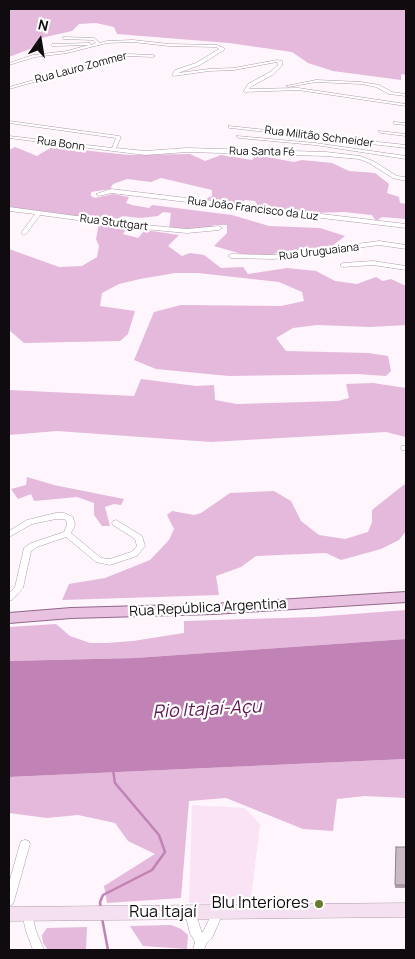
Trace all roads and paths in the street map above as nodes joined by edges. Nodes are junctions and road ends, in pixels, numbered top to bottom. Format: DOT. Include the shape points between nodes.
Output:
graph roads {
  1 [pos="64,38"];
  2 [pos="99,44"];
  3 [pos="53,45"];
  4 [pos="153,56"];
  5 [pos="9,64"];
  6 [pos="9,88"];
  7 [pos="281,88"];
  8 [pos="286,93"];
  9 [pos="406,94"];
  10 [pos="348,98"];
  11 [pos="406,106"];
  12 [pos="9,122"];
  13 [pos="396,123"];
  14 [pos="406,124"];
  15 [pos="231,127"];
  16 [pos="381,132"];
  17 [pos="406,135"];
  18 [pos="9,137"];
  19 [pos="239,137"];
  20 [pos="406,147"];
  21 [pos="113,150"];
  22 [pos="406,158"];
  23 [pos="406,179"];
  24 [pos="99,194"];
  25 [pos="9,209"];
  26 [pos="39,213"];
  27 [pos="406,226"];
  28 [pos="219,228"];
  29 [pos="24,233"];
  30 [pos="406,247"];
  31 [pos="231,256"];
  32 [pos="343,265"];
  33 [pos="406,268"];
  34 [pos="116,523"];
  35 [pos="9,534"];
  36 [pos="67,534"];
  37 [pos="406,597"];
  38 [pos="9,598"];
  39 [pos="9,618"];
  40 [pos="25,844"];
  41 [pos="9,901"];
  42 [pos="406,910"];
  43 [pos="190,913"];
  44 [pos="218,913"];
  45 [pos="9,914"];
  46 [pos="27,914"];
  47 [pos="200,946"];
  48 [pos="39,950"];
  1 -- 2 [label="street" via="92,36"];
  2 -- 3 [label="street"];
  2 -- 5 [label="street"];
  2 -- 7 [label="street" via="133,41 217,46 222,49 174,75 277,61 280,63 276,69 246,91"];
  4 -- 6 [label="street, Rua Lauro Zommer" via="127,55"];
  7 -- 9 [label="street" via="316,81 345,82"];
  7 -- 10 [label="street" via="319,91"];
  8 -- 10 [label="street"];
  10 -- 11 [label="street"];
  12 -- 21 [label="street" via="117,136"];
  13 -- 14 [label="street"];
  15 -- 20 [label="street, Rua Militão Schneider"];
  16 -- 17 [label="street"];
  18 -- 21 [label="street, Rua Bonn"];
  19 -- 22 [label="street" via="315,144"];
  21 -- 23 [label="street, Rua Santa Fé" via="326,154 371,162"];
  24 -- 27 [label="street, Rua João Francisco da Luz" via="111,191"];
  25 -- 26 [label="street, Rua Stuttgart"];
  26 -- 28 [label="street, Rua Stuttgart" via="178,230"];
  26 -- 29 [label="street"];
  30 -- 31 [label="street, Rua Uruguaiana" via="379,243 274,257"];
  32 -- 33 [label="street" via="373,263"];
  34 -- 36 [label="street" via="138,538 141,546 134,554 110,562 99,560"];
  35 -- 36 [label="street" via="30,522 56,516 70,519"];
  36 -- 38 [label="street" via="27,550 19,588"];
  37 -- 39 [label="main road, Rua República Argentina"];
  40 -- 41 [label="street"];
  42 -- 44 [label="main road, Rua Itajaí"];
  43 -- 44 [label="main road, Rua Itajaí"];
  43 -- 46 [label="main road, Rua Itajaí"];
  43 -- 47 [label="street"];
  44 -- 47 [label="street"];
  45 -- 46 [label="main road, Rua Itajaí"];
  46 -- 48 [label="street"];
}
